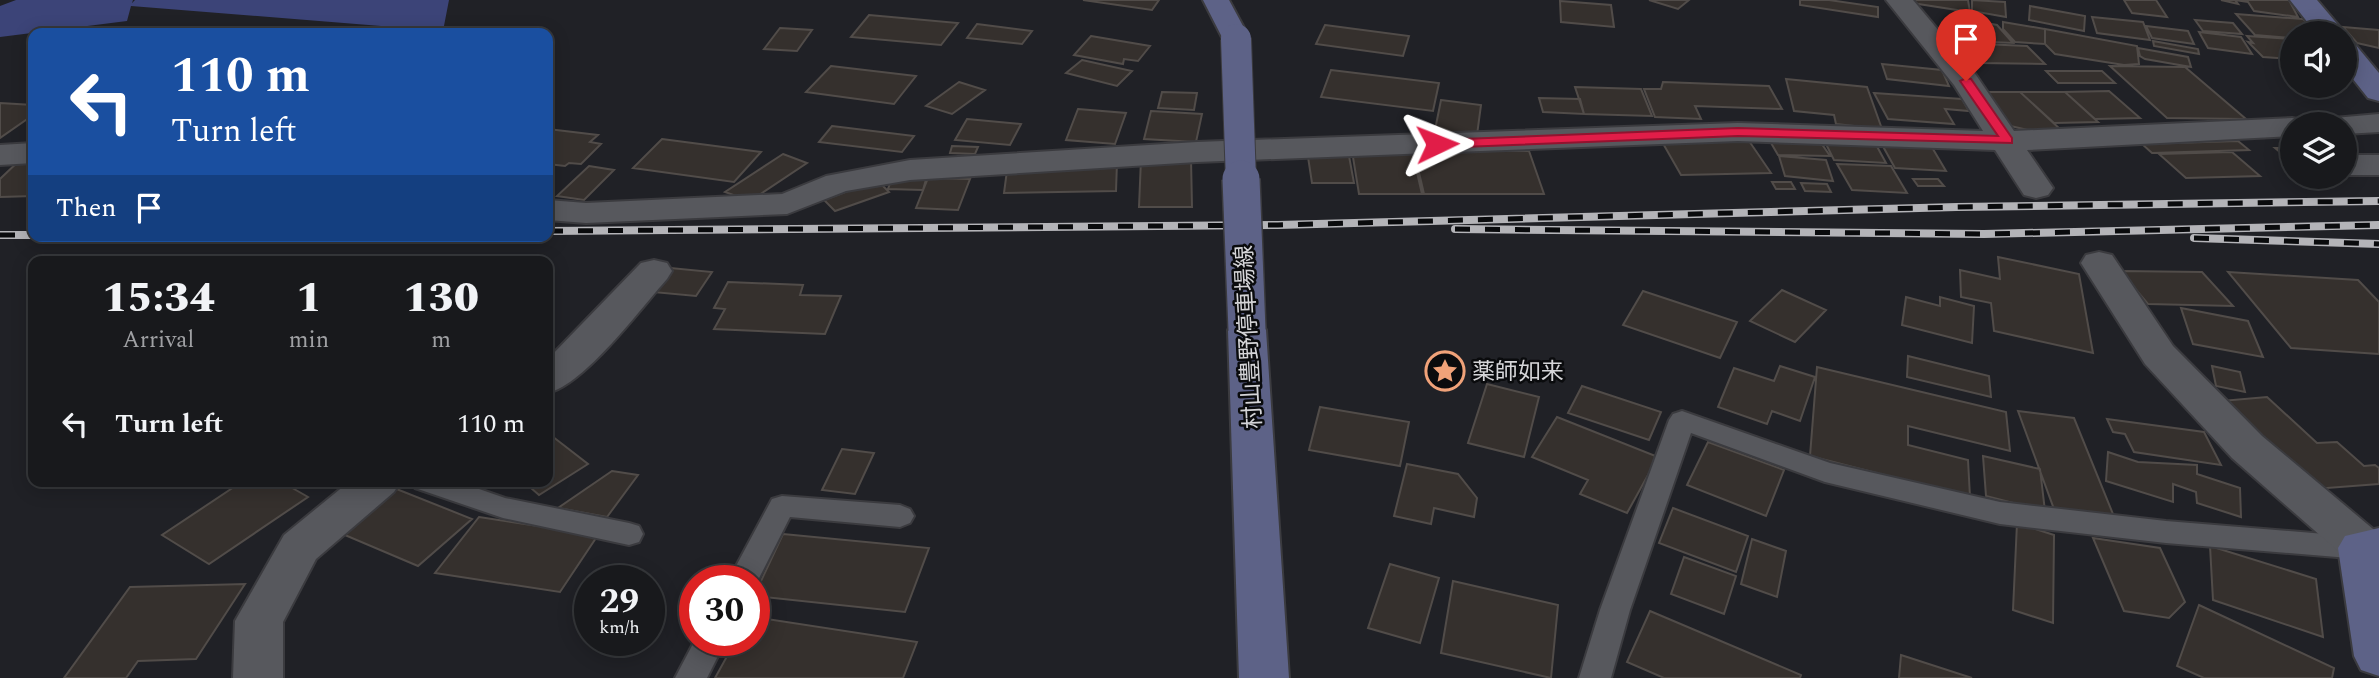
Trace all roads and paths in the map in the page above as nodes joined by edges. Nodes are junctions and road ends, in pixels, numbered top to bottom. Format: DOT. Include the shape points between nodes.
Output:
graph roads {
  1 [pos="1216,0"];
  2 [pos="1899,0"];
  3 [pos="2304,0"];
  4 [pos="2321,21"];
  5 [pos="2357,65"];
  6 [pos="2379,92"];
  7 [pos="2379,123"];
  8 [pos="2357,124"];
  9 [pos="2280,131"];
  10 [pos="2007,141"];
  11 [pos="28,153"];
  12 [pos="0,155"];
  13 [pos="2379,164"];
  14 [pos="2357,165"];
  15 [pos="2036,188"];
  16 [pos="553,210"];
  17 [pos="2099,263"];
  18 [pos="654,271"];
  19 [pos="553,376"];
  20 [pos="372,487"];
  21 [pos="442,487"];
  22 [pos="900,516"];
  23 [pos="629,534"];
  24 [pos="2373,551"];
  25 [pos="751,565"];
  26 [pos="703,656"];
  27 [pos="2379,656"];
  28 [pos="258,678"];
  29 [pos="691,678"];
  30 [pos="1264,678"];
  31 [pos="1595,678"];
  1 -- 30 [label="main road, 村山豊野停車場線, bridge" via="1236,39"];
  2 -- 10 [label="street" via="1966,81"];
  3 -- 4 [label="main road"];
  5 -- 6 [label="main road"];
  7 -- 8 [label="street"];
  9 -- 10 [label="street"];
  10 -- 15 [label="street"];
  10 -- 16 [label="street" via="1738,132 1196,152 910,170 838,183 787,204 586,213"];
  11 -- 12 [label="street"];
  13 -- 14 [label="street"];
  17 -- 24 [label="street" via="2159,355 2247,447"];
  18 -- 19 [label="street"];
  20 -- 28 [label="street" via="300,547 259,621"];
  21 -- 23 [label="lane" via="503,508"];
  22 -- 25 [label="lane" via="782,506"];
  24 -- 27 [label="main road"];
  24 -- 31 [label="lane" via="2000,513 1825,472 1682,420"];
  26 -- 29 [label="lane"];
}
